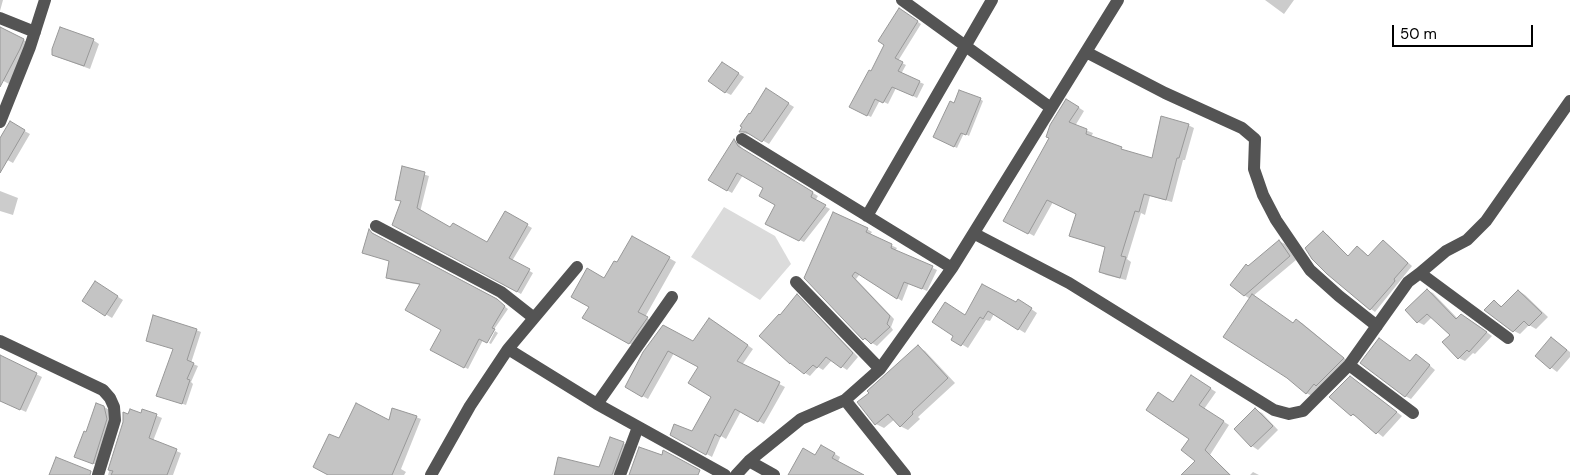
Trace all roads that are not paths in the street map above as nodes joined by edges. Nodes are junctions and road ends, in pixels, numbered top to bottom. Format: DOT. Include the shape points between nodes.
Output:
graph roads {
  1 [pos="45,0"];
  2 [pos="902,0"];
  3 [pos="992,0"];
  4 [pos="1118,0"];
  5 [pos="0,18"];
  6 [pos="35,32"];
  7 [pos="966,46"];
  8 [pos="1086,52"];
  9 [pos="1570,100"];
  10 [pos="1051,108"];
  11 [pos="0,122"];
  12 [pos="742,139"];
  13 [pos="867,216"];
  14 [pos="376,226"];
  15 [pos="975,234"];
  16 [pos="578,268"];
  17 [pos="952,268"];
  18 [pos="1420,273"];
  19 [pos="796,282"];
  20 [pos="672,298"];
  21 [pos="534,318"];
  22 [pos="1377,326"];
  23 [pos="1508,338"];
  24 [pos="0,341"];
  25 [pos="508,350"];
  26 [pos="1349,365"];
  27 [pos="880,369"];
  28 [pos="845,400"];
  29 [pos="597,404"];
  30 [pos="1413,413"];
  31 [pos="638,426"];
  32 [pos="749,461"];
  33 [pos="98,475"];
  34 [pos="431,475"];
  35 [pos="620,475"];
  36 [pos="725,475"];
  37 [pos="736,475"];
  38 [pos="774,475"];
  39 [pos="905,475"];
  1 -- 6 [label="street"];
  2 -- 7 [label="street"];
  3 -- 7 [label="street"];
  4 -- 8 [label="street"];
  5 -- 6 [label="street"];
  6 -- 11 [label="street"];
  7 -- 10 [label="street"];
  7 -- 13 [label="street"];
  8 -- 10 [label="street"];
  8 -- 22 [label="street" via="1242,128 1255,139 1254,169 1276,220 1310,270"];
  9 -- 18 [label="street" via="1486,222 1467,240 1446,251"];
  10 -- 15 [label="street"];
  12 -- 13 [label="street"];
  13 -- 17 [label="street"];
  14 -- 21 [label="street" via="501,292"];
  15 -- 17 [label="street"];
  15 -- 26 [label="street" via="1069,284 1274,410 1289,414 1303,411"];
  16 -- 21 [label="street"];
  17 -- 27 [label="street"];
  18 -- 22 [label="street" via="1408,282"];
  18 -- 23 [label="street"];
  19 -- 27 [label="street"];
  20 -- 29 [label="street"];
  21 -- 25 [label="street"];
  22 -- 26 [label="street"];
  24 -- 33 [label="street" via="103,390 110,398 115,420"];
  25 -- 29 [label="street"];
  25 -- 34 [label="street" via="470,406"];
  26 -- 30 [label="street"];
  27 -- 28 [label="street"];
  28 -- 32 [label="street" via="802,419"];
  28 -- 39 [label="street"];
  29 -- 31 [label="street"];
  31 -- 35 [label="street"];
  31 -- 36 [label="street"];
  32 -- 37 [label="street"];
  32 -- 38 [label="street"];
}
